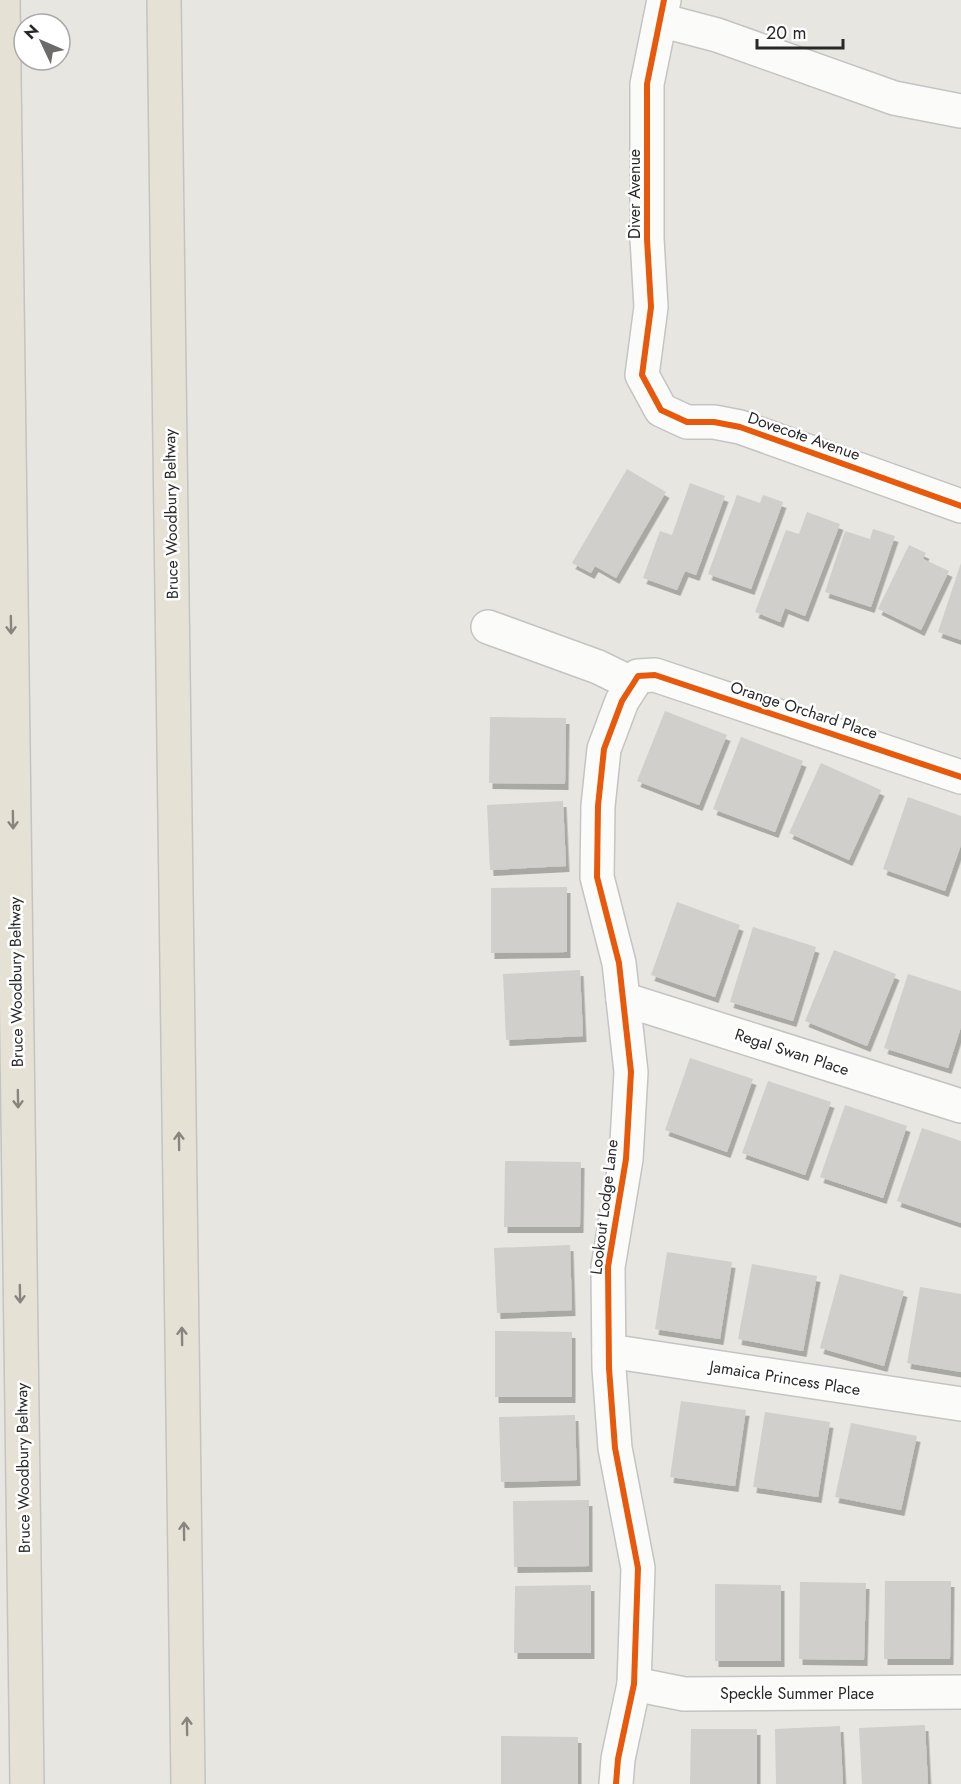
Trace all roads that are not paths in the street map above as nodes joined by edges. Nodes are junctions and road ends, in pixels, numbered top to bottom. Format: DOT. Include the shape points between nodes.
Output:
graph roads {
  1 [pos="3,0"];
  2 [pos="164,0"];
  3 [pos="186,0"];
  4 [pos="662,10"];
  5 [pos="961,111"];
  6 [pos="167,248"];
  7 [pos="649,388"];
  8 [pos="0,482"];
  9 [pos="961,506"];
  10 [pos="10,577"];
  11 [pos="488,627"];
  12 [pos="635,680"];
  13 [pos="961,777"];
  14 [pos="623,999"];
  15 [pos="961,1106"];
  16 [pos="609,1351"];
  17 [pos="961,1404"];
  18 [pos="634,1684"];
  19 [pos="961,1692"];
  20 [pos="27,1784"];
  21 [pos="188,1784"];
  22 [pos="616,1784"];
  1 -- 10 [label="highway, Bruce Woodbury Beltway"];
  2 -- 6 [label="highway, Bruce Woodbury Beltway"];
  3 -- 6 [label="highway"];
  4 -- 5 [label="street" via="717,35 894,98"];
  4 -- 7 [label="street, Diver Avenue" via="647,84 651,307 642,375"];
  21 -- 6 [label="highway, Bruce Woodbury Beltway, one-way"];
  7 -- 9 [label="street, Dovecote Avenue" via="661,410 687,422 740,427"];
  8 -- 10 [label="highway"];
  10 -- 20 [label="highway, Bruce Woodbury Beltway, one-way"];
  11 -- 12 [label="street, Orange Orchard Place"];
  12 -- 13 [label="street, Orange Orchard Place" via="655,675"];
  12 -- 14 [label="street, Lookout Lodge Lane" via="622,701 604,749 598,806 597,877 619,963"];
  14 -- 15 [label="street, Regal Swan Place"];
  14 -- 16 [label="street, Lookout Lodge Lane" via="631,1072 626,1159 608,1267"];
  16 -- 17 [label="street, Jamaica Princess Place"];
  16 -- 18 [label="street, Lookout Lodge Lane" via="615,1448 638,1568"];
  18 -- 19 [label="street, Speckle Summer Place" via="684,1694"];
  18 -- 22 [label="street, Lookout Lodge Lane"];
}
